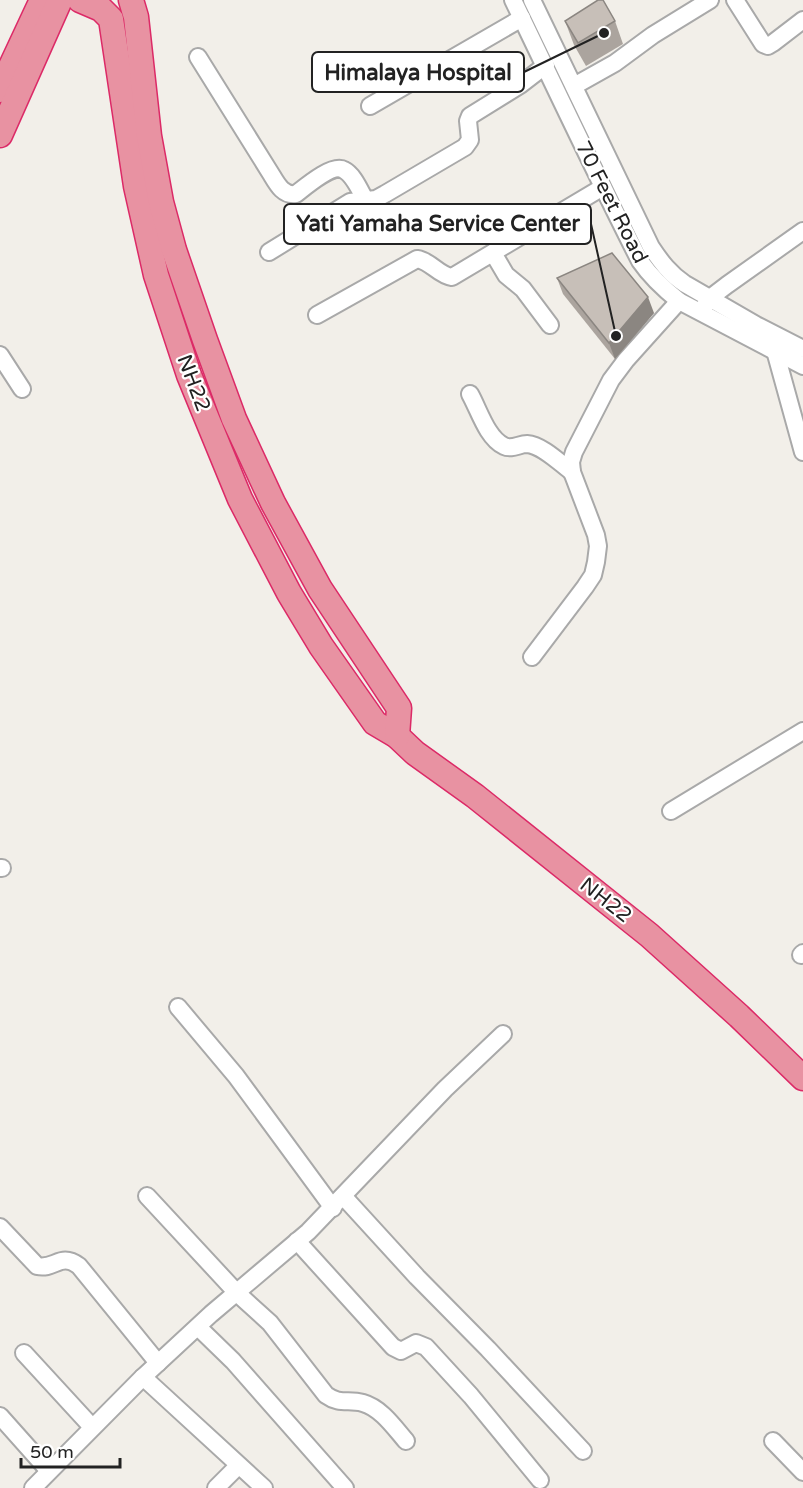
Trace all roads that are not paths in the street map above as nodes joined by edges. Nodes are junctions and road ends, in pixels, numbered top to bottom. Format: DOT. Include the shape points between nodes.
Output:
graph roads {
  1 [pos="42,0"];
  2 [pos="60,0"];
  3 [pos="80,0"];
  4 [pos="131,0"];
  5 [pos="710,0"];
  6 [pos="735,0"];
  7 [pos="525,4"];
  8 [pos="801,24"];
  9 [pos="198,57"];
  10 [pos="546,65"];
  11 [pos="574,86"];
  12 [pos="0,90"];
  13 [pos="370,106"];
  14 [pos="594,128"];
  15 [pos="0,135"];
  16 [pos="577,135"];
  17 [pos="603,187"];
  18 [pos="366,201"];
  19 [pos="803,231"];
  20 [pos="269,252"];
  21 [pos="493,253"];
  22 [pos="679,301"];
  23 [pos="705,305"];
  24 [pos="317,315"];
  25 [pos="550,325"];
  26 [pos="773,334"];
  27 [pos="803,349"];
  28 [pos="775,353"];
  29 [pos="0,355"];
  30 [pos="803,366"];
  31 [pos="22,389"];
  32 [pos="470,394"];
  33 [pos="803,452"];
  34 [pos="572,472"];
  35 [pos="532,657"];
  36 [pos="803,731"];
  37 [pos="397,736"];
  38 [pos="671,812"];
  39 [pos="178,1007"];
  40 [pos="503,1034"];
  41 [pos="803,1078"];
  42 [pos="147,1196"];
  43 [pos="338,1202"];
  44 [pos="0,1227"];
  45 [pos="297,1241"];
  46 [pos="237,1293"];
  47 [pos="198,1327"];
  48 [pos="24,1353"];
  49 [pos="158,1363"];
  50 [pos="143,1377"];
  51 [pos="0,1416"];
  52 [pos="92,1427"];
  53 [pos="406,1441"];
  54 [pos="773,1441"];
  55 [pos="583,1451"];
  56 [pos="238,1466"];
  57 [pos="49,1471"];
  58 [pos="803,1472"];
  59 [pos="540,1480"];
  60 [pos="33,1488"];
  61 [pos="216,1488"];
  62 [pos="264,1488"];
  63 [pos="345,1488"];
  1 -- 12 [label="highway"];
  2 -- 15 [label="highway"];
  3 -- 37 [label="highway, NH22" via="101,9 111,19 136,186 156,276 189,375 240,499 321,646 375,723"];
  4 -- 37 [label="highway, NH22" via="161,202 205,340 234,419 273,503 320,589 399,708"];
  5 -- 11 [label="street"];
  6 -- 8 [label="street" via="768,46"];
  7 -- 10 [label="street, 70 Feet Road"];
  7 -- 11 [label="street, 70 Feet Road"];
  7 -- 13 [label="street"];
  9 -- 18 [label="street" via="284,192 296,194 333,168 341,168"];
  10 -- 16 [label="street, 70 Feet Road"];
  10 -- 18 [label="street" via="470,116 470,140 465,147 386,194"];
  11 -- 14 [label="street, 70 Feet Road"];
  14 -- 16 [label="street"];
  14 -- 23 [label="street, 70 Feet Road" via="656,255"];
  16 -- 17 [label="street, 70 Feet Road"];
  17 -- 21 [label="street"];
  17 -- 22 [label="street, 70 Feet Road" via="640,261"];
  18 -- 20 [label="street" via="350,202"];
  19 -- 23 [label="street"];
  21 -- 24 [label="street" via="452,277 417,259"];
  21 -- 25 [label="street" via="506,275 523,289"];
  22 -- 23 [label="street, 70 Feet Road"];
  22 -- 34 [label="street" via="611,380 574,452"];
  23 -- 26 [label="street, 70 Feet Road"];
  23 -- 28 [label="street, 70 Feet Road"];
  26 -- 27 [label="street, 70 Feet Road"];
  26 -- 28 [label="street"];
  28 -- 30 [label="street, 70 Feet Road"];
  28 -- 33 [label="street"];
  29 -- 31 [label="street"];
  32 -- 34 [label="street" via="497,441 505,447 536,447"];
  34 -- 35 [label="street" via="596,534 596,562 585,587"];
  36 -- 38 [label="street"];
  37 -- 41 [label="highway, NH22" via="649,935"];
  39 -- 43 [label="street"];
  40 -- 43 [label="street"];
  42 -- 46 [label="street"];
  43 -- 45 [label="street"];
  43 -- 55 [label="street" via="488,1349"];
  44 -- 49 [label="street" via="38,1266 65,1260 79,1266"];
  45 -- 46 [label="street"];
  45 -- 59 [label="street" via="393,1347 401,1351 416,1343 426,1347"];
  46 -- 47 [label="street"];
  46 -- 53 [label="street" via="283,1338 326,1395 334,1401 372,1407"];
  47 -- 49 [label="street"];
  47 -- 63 [label="street"];
  48 -- 52 [label="street"];
  49 -- 50 [label="street"];
  50 -- 52 [label="street"];
  50 -- 56 [label="street"];
  51 -- 57 [label="street"];
  52 -- 57 [label="street"];
  54 -- 58 [label="street"];
  56 -- 61 [label="street"];
  56 -- 62 [label="street"];
  57 -- 60 [label="street"];
}
